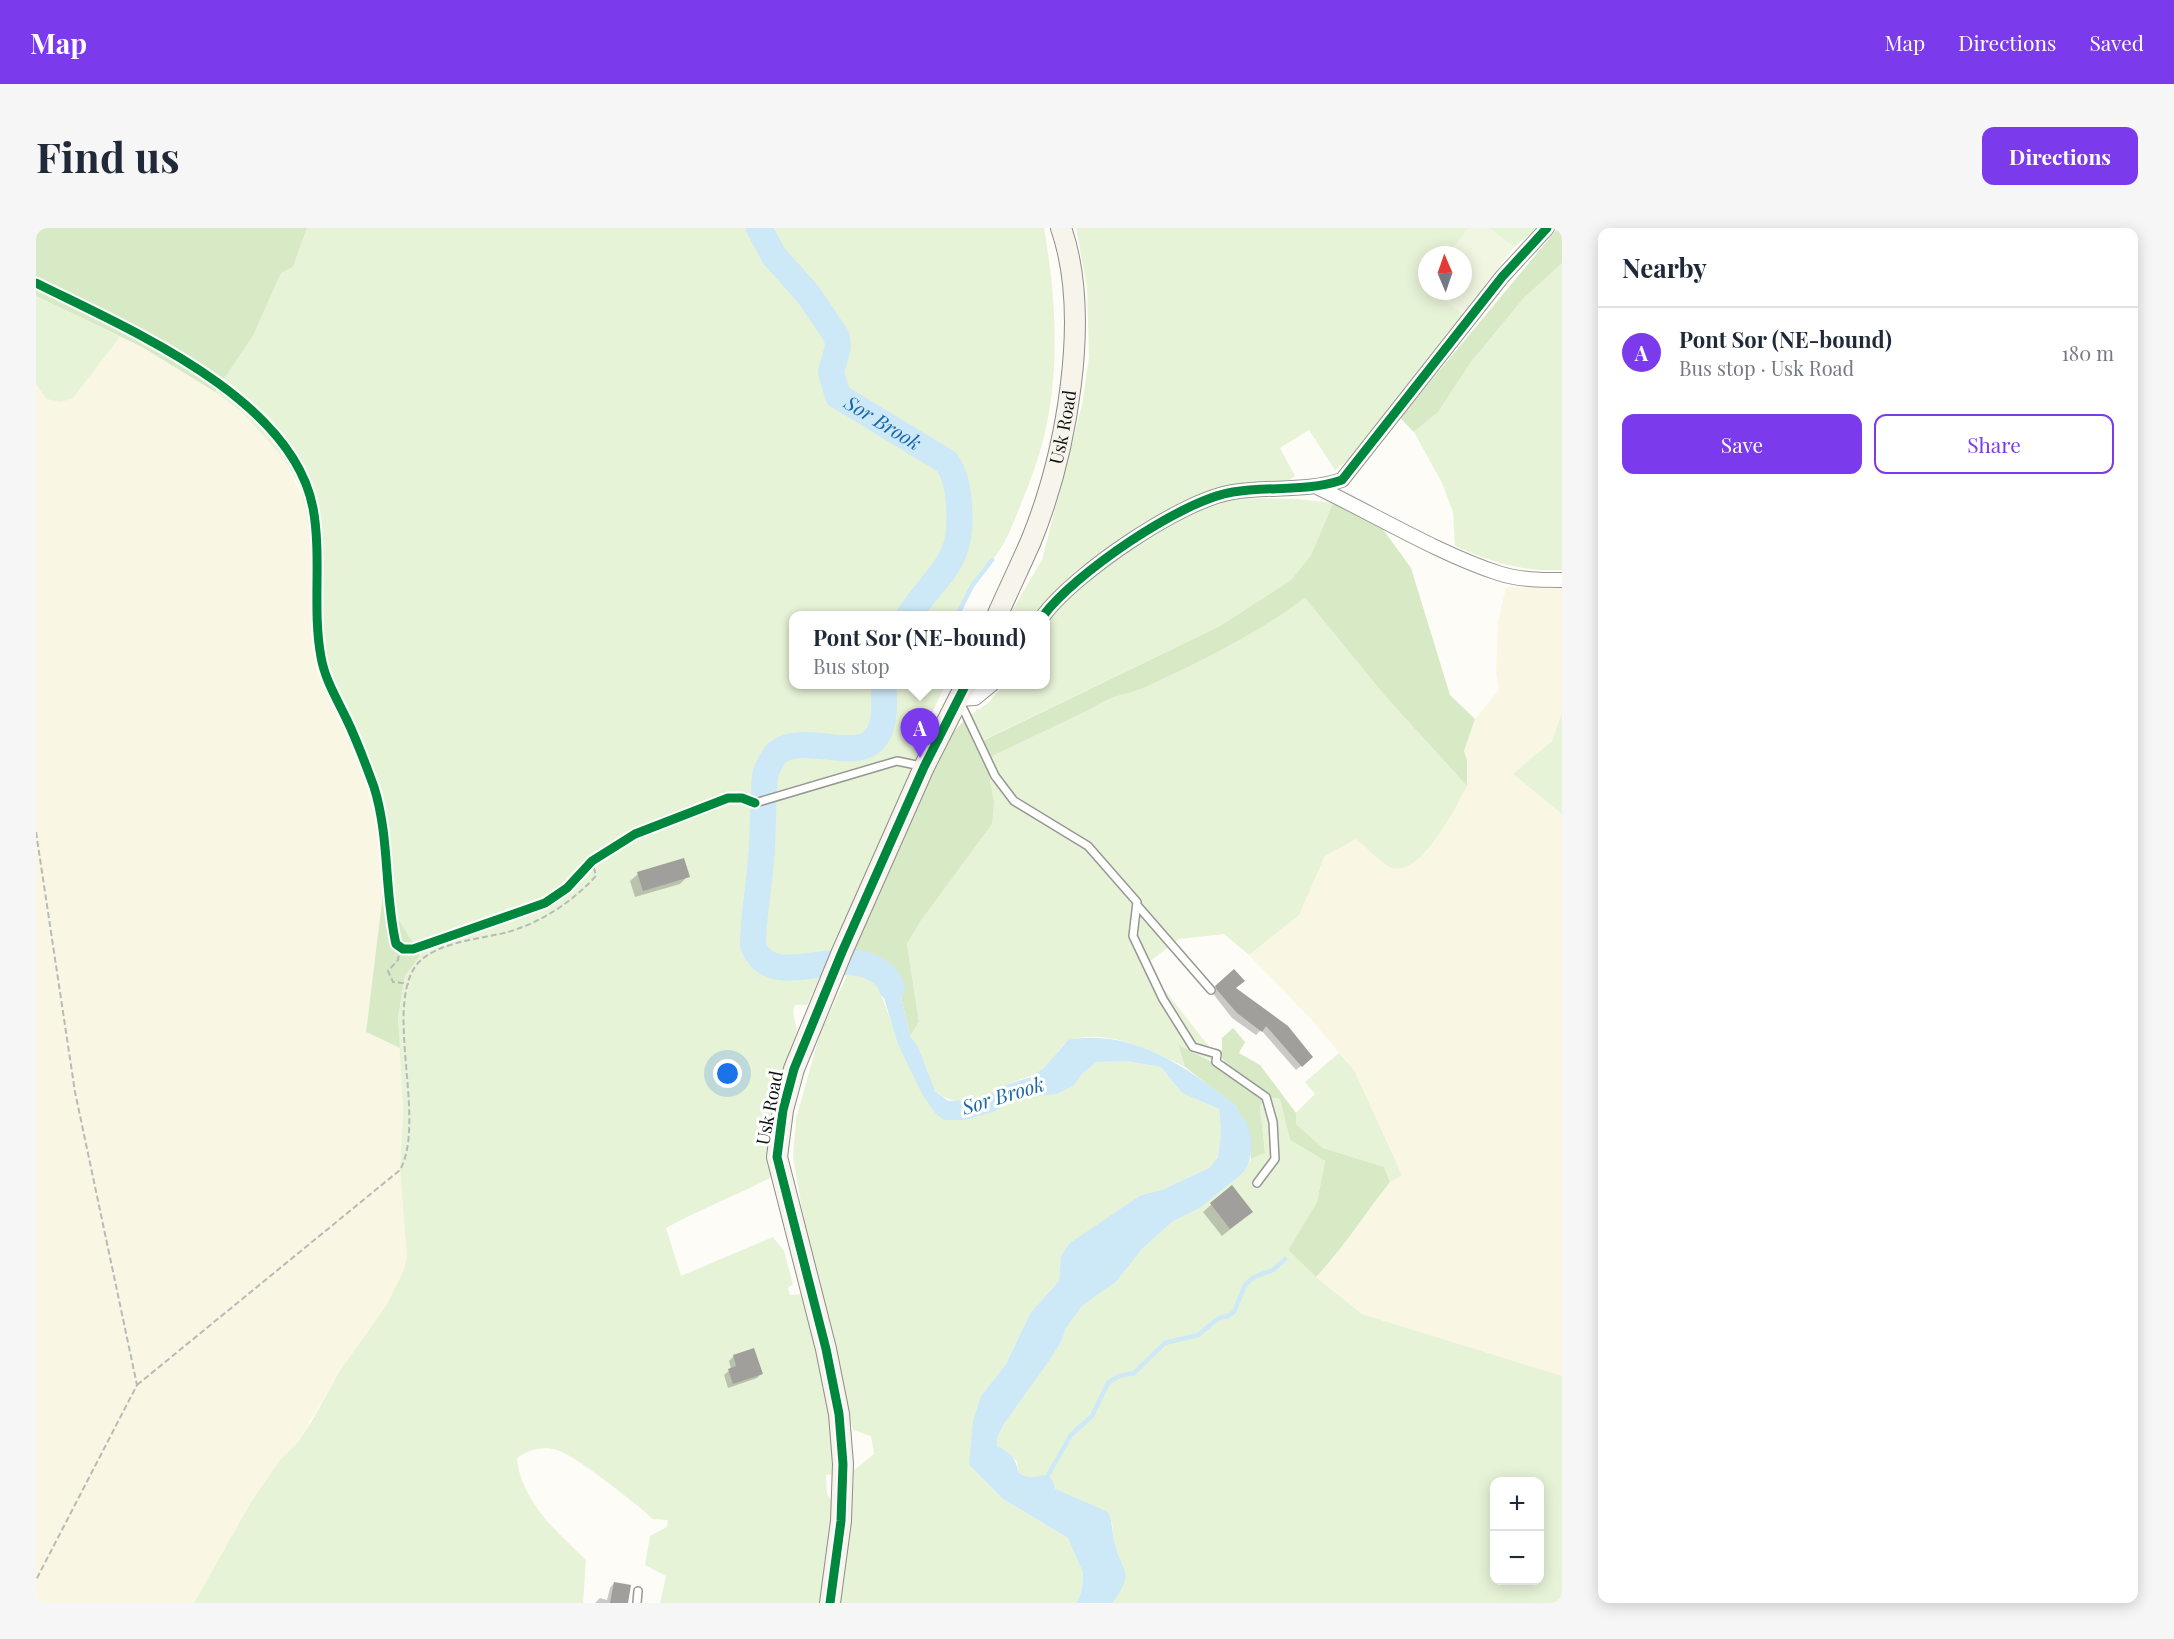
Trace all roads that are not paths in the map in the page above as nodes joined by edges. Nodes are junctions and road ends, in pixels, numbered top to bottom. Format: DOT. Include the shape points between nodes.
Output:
graph roads {
  1 [pos="1061,228"];
  2 [pos="1547,228"];
  3 [pos="1319,488"];
  4 [pos="1562,580"];
  5 [pos="999,611"];
  6 [pos="1046,611"];
  7 [pos="986,689"];
  8 [pos="962,692"];
  9 [pos="924,767"];
  10 [pos="755,803"];
  11 [pos="1137,905"];
  12 [pos="1211,990"];
  13 [pos="1257,1183"];
  14 [pos="638,1591"];
  15 [pos="637,1603"];
  16 [pos="830,1603"];
  1 -- 5 [label="street, Usk Road" via="1077,316 1075,358 1057,457 1032,538"];
  2 -- 3 [label="street" via="1502,277 1341,480"];
  3 -- 4 [label="street" via="1489,569 1532,580"];
  3 -- 6 [label="street" via="1230,492 1183,511 1133,538 1056,598"];
  7 -- 8 [label="street" via="975,698"];
  8 -- 9 [label="street, Usk Road"];
  8 -- 11 [label="lane" via="994,776 1014,801 1088,846"];
  9 -- 10 [label="lane" via="897,761"];
  9 -- 16 [label="street, Usk Road" via="794,1069 783,1110 777,1157 839,1414 842,1521"];
  11 -- 12 [label="lane"];
  11 -- 13 [label="lane" via="1133,936 1180,1029 1193,1047 1217,1054 1216,1062 1266,1097 1273,1122 1275,1159"];
  14 -- 15 [label="lane"];
}
